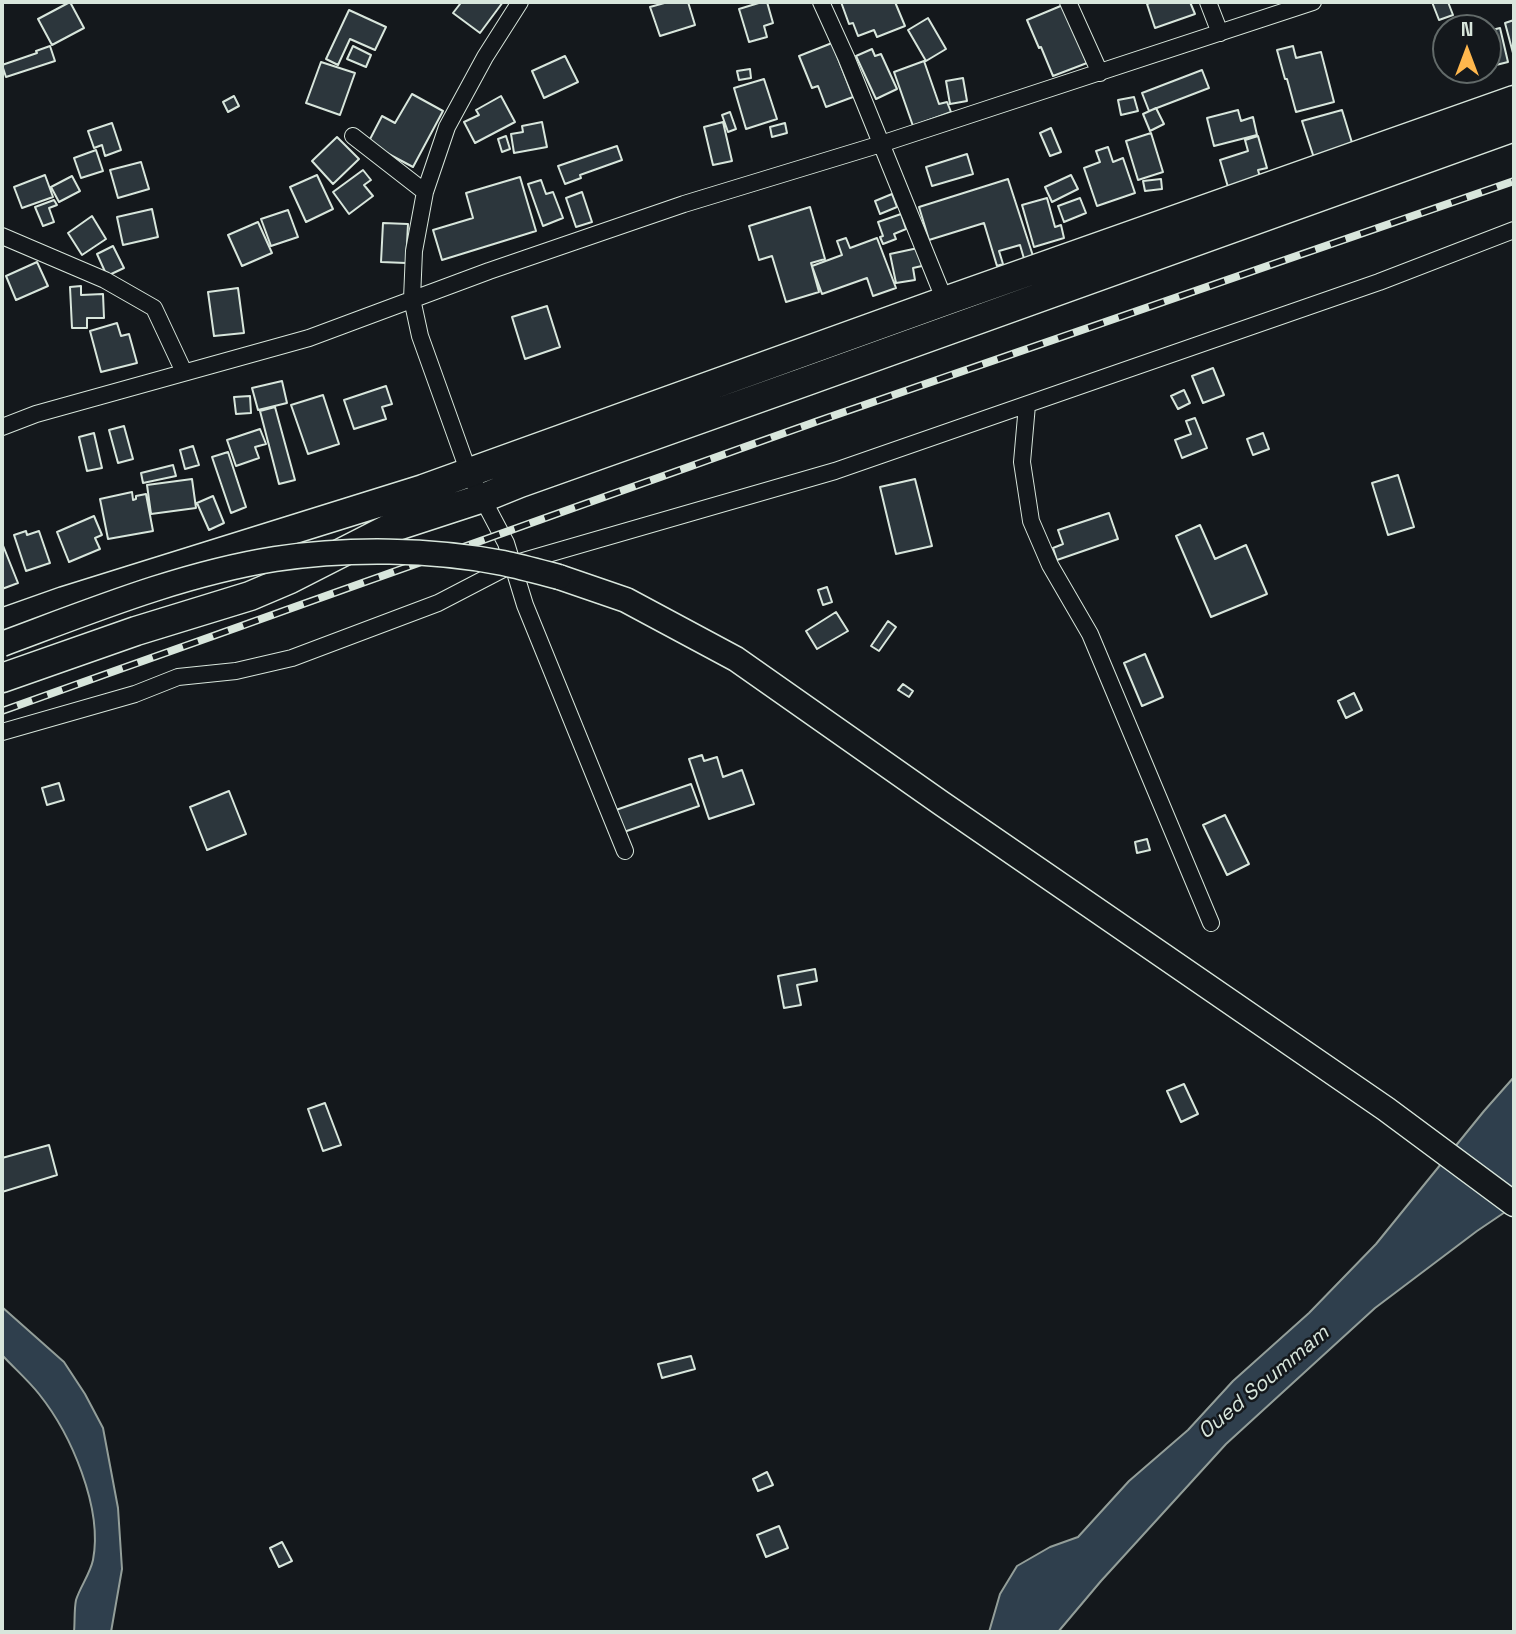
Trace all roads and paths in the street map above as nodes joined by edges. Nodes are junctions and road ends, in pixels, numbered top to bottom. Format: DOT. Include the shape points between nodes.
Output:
graph roads {
  1 [pos="520,2"];
  2 [pos="821,2"];
  3 [pos="1068,2"];
  4 [pos="1208,2"];
  5 [pos="1313,2"];
  6 [pos="1220,33"];
  7 [pos="1100,73"];
  8 [pos="1514,100"];
  9 [pos="1514,127"];
  10 [pos="353,136"];
  11 [pos="881,144"];
  12 [pos="425,192"];
  13 [pos="1514,230"];
  14 [pos="2,236"];
  15 [pos="412,299"];
  16 [pos="945,301"];
  17 [pos="184,372"];
  18 [pos="1027,405"];
  19 [pos="2,427"];
  20 [pos="469,473"];
  21 [pos="483,498"];
  22 [pos="513,564"];
  23 [pos="2,623"];
  24 [pos="2,644"];
  25 [pos="2,678"];
  26 [pos="2,732"];
  27 [pos="625,851"];
  28 [pos="1211,923"];
  29 [pos="1514,1204"];
  1 -- 12 [label="street" via="447,127"];
  2 -- 11 [label="street"];
  3 -- 7 [label="street"];
  4 -- 6 [label="street"];
  5 -- 6 [label="street"];
  6 -- 7 [label="street"];
  7 -- 11 [label="street"];
  8 -- 16 [label="highway"];
  9 -- 21 [label="highway"];
  10 -- 12 [label="street"];
  11 -- 15 [label="street" via="684,204"];
  11 -- 16 [label="street"];
  12 -- 15 [label="street" via="414,251"];
  13 -- 18 [label="street"];
  14 -- 17 [label="street" via="105,279 154,308"];
  15 -- 17 [label="street" via="309,338"];
  15 -- 20 [label="street" via="419,336"];
  16 -- 20 [label="highway"];
  17 -- 19 [label="street"];
  18 -- 22 [label="street" via="835,471"];
  18 -- 28 [label="street" via="1022,462 1031,521 1050,565 1090,634"];
  20 -- 21 [label="street"];
  20 -- 23 [label="highway"];
  21 -- 22 [label="street"];
  21 -- 25 [label="highway" via="388,528 250,596"];
  22 -- 26 [label="street" via="438,603 292,658 236,671 178,677"];
  22 -- 27 [label="street" via="525,605"];
  24 -- 29 [label="main road, bridge" via="196,576 308,555 382,552 470,558 559,577 625,600 736,659 1387,1109"];
}
